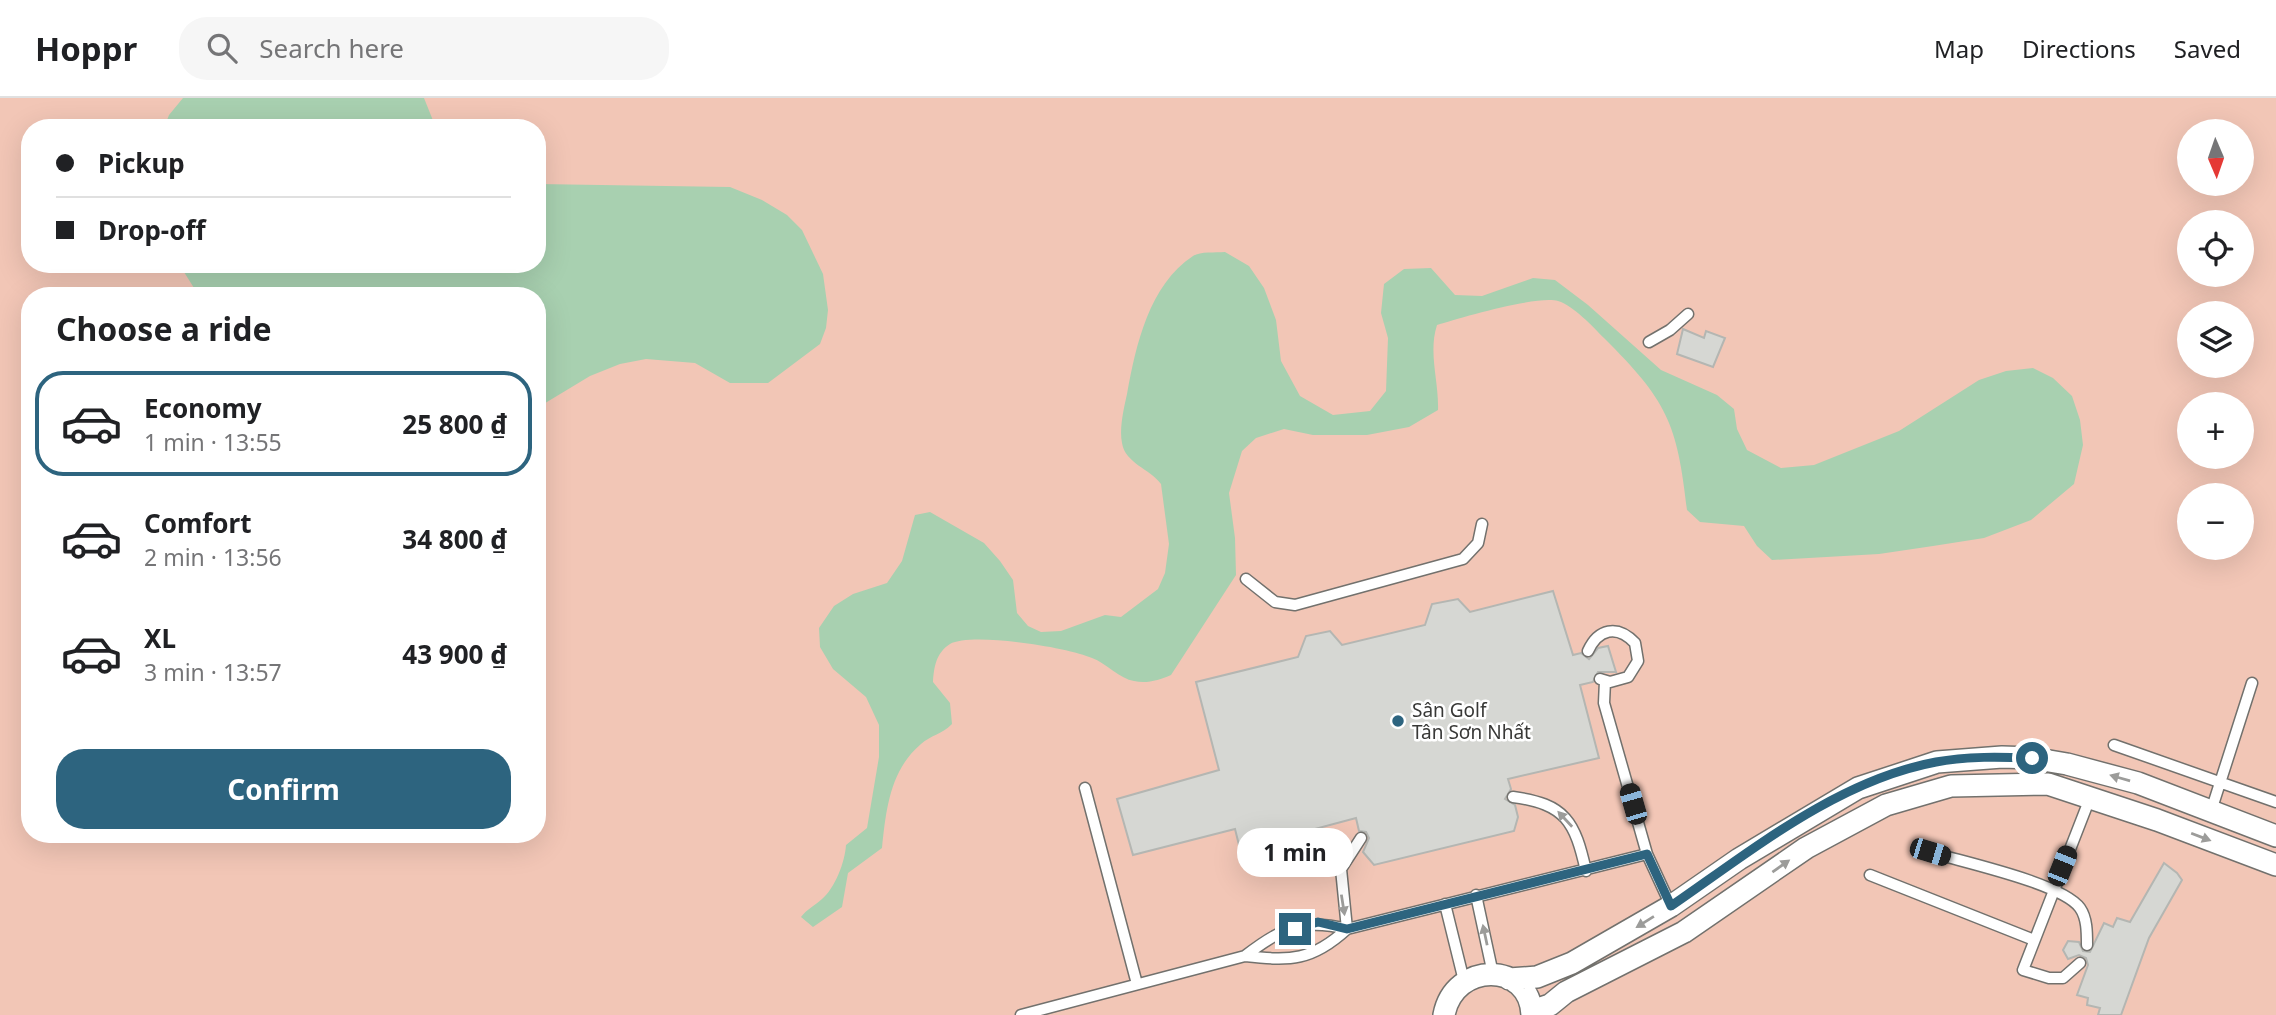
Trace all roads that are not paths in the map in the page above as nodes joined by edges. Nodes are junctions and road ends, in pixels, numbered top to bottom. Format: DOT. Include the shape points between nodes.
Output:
graph roads {
  1 [pos="1688,314"];
  2 [pos="1648,342"];
  3 [pos="1482,524"];
  4 [pos="1246,579"];
  5 [pos="1588,651"];
  6 [pos="2252,683"];
  7 [pos="2114,746"];
  8 [pos="2002,757"];
  9 [pos="2221,781"];
  10 [pos="2001,785"];
  11 [pos="1084,788"];
  12 [pos="2167,794"];
  13 [pos="1513,797"];
  14 [pos="2090,798"];
  15 [pos="2276,802"];
  16 [pos="2211,811"];
  17 [pos="2157,820"];
  18 [pos="2276,836"];
  19 [pos="1360,838"];
  20 [pos="1930,852"];
  21 [pos="1647,854"];
  22 [pos="1732,863"];
  23 [pos="2276,865"];
  24 [pos="1586,871"];
  25 [pos="1870,875"];
  26 [pos="1749,887"];
  27 [pos="2053,889"];
  28 [pos="1476,895"];
  29 [pos="1445,904"];
  30 [pos="1671,906"];
  31 [pos="1347,929"];
  32 [pos="2034,940"];
  33 [pos="2087,944"];
  34 [pos="1245,956"];
  35 [pos="2080,963"];
  36 [pos="1501,977"];
  37 [pos="1464,981"];
  38 [pos="1136,984"];
  39 [pos="1441,1011"];
  40 [pos="1532,1013"];
  41 [pos="1021,1015"];
  1 -- 2 [label="lane"];
  3 -- 4 [label="lane" via="1470,554 1452,564 1295,605 1275,602"];
  5 -- 21 [label="lane" via="1593,639 1610,631 1635,643 1638,652 1634,670 1619,681 1603,680 1604,703"];
  6 -- 9 [label="lane"];
  7 -- 9 [label="lane"];
  8 -- 10 [label="street"];
  12 -- 8 [label="street, one-way" via="2067,764"];
  8 -- 22 [label="street" via="1937,762 1889,775 1799,821"];
  9 -- 15 [label="lane"];
  9 -- 16 [label="lane"];
  10 -- 14 [label="street" via="2048,785"];
  26 -- 10 [label="street, one-way" via="1806,848 1886,805 1951,786"];
  11 -- 38 [label="lane"];
  12 -- 16 [label="street"];
  12 -- 17 [label="street"];
  24 -- 13 [label="lane, one-way" via="1578,834 1566,816 1535,800"];
  14 -- 17 [label="street"];
  14 -- 27 [label="lane"];
  16 -- 18 [label="street"];
  17 -- 23 [label="street, one-way"];
  19 -- 31 [label="lane, one-way" via="1341,869"];
  20 -- 27 [label="lane"];
  21 -- 24 [label="lane"];
  21 -- 30 [label="lane"];
  22 -- 26 [label="street"];
  22 -- 30 [label="street"];
  24 -- 28 [label="lane"];
  25 -- 32 [label="lane"];
  26 -- 40 [label="street" via="1684,932"];
  27 -- 32 [label="lane"];
  27 -- 33 [label="lane" via="2079,907 2087,927"];
  28 -- 29 [label="lane"];
  36 -- 28 [label="lane, one-way"];
  29 -- 31 [label="lane"];
  29 -- 37 [label="lane"];
  30 -- 36 [label="street, one-way" via="1553,973"];
  31 -- 34 [label="lane" via="1324,950 1283,960"];
  31 -- 34 [label="lane" via="1318,922 1272,935"];
  32 -- 35 [label="lane" via="2023,970 2063,978"];
  34 -- 38 [label="lane"];
  36 -- 37 [label="street"];
  36 -- 40 [label="street" via="1524,992"];
  37 -- 39 [label="street"];
  38 -- 41 [label="lane"];
}
